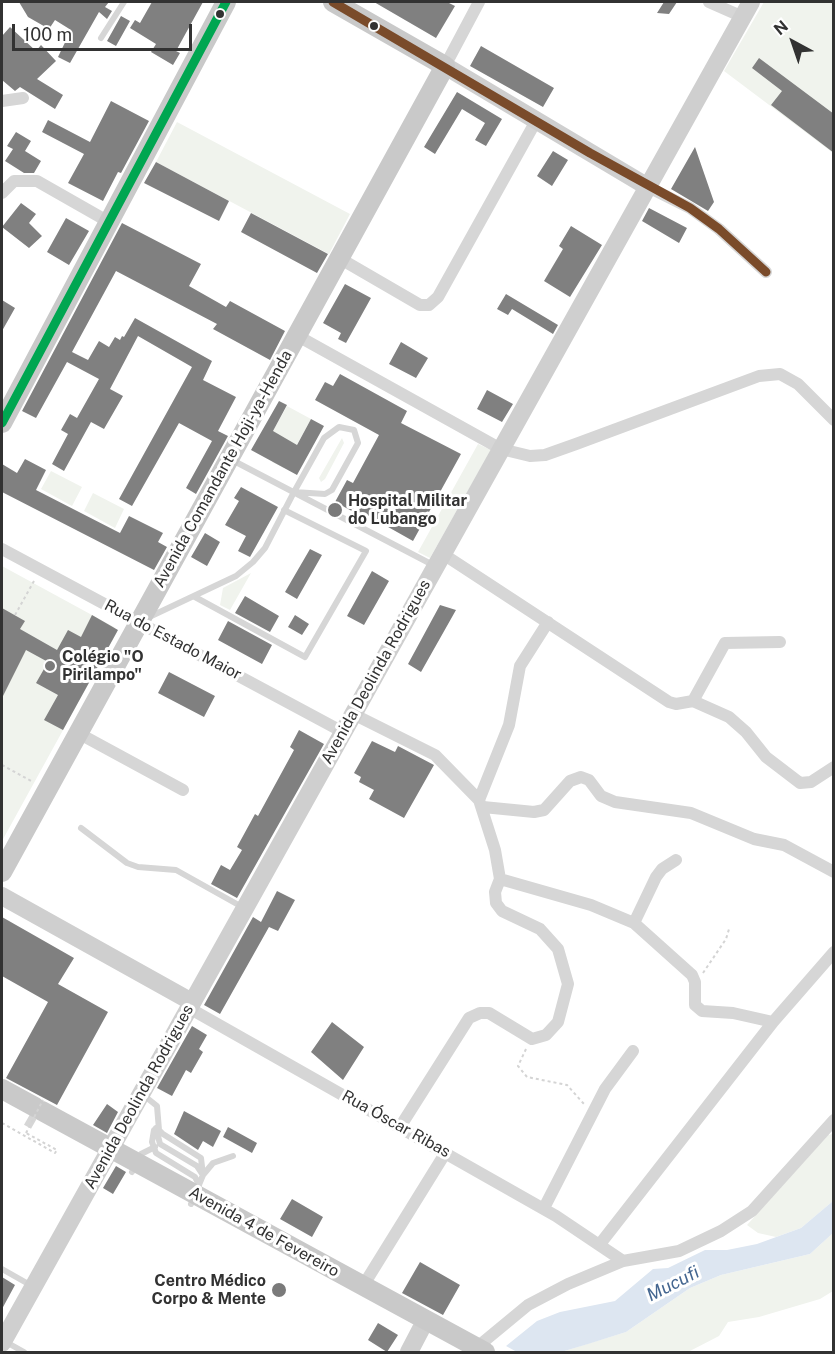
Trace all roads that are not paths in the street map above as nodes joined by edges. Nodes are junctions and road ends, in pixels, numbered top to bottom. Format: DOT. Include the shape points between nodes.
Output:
graph roads {
  1 [pos="124,2"];
  2 [pos="226,2"];
  3 [pos="333,2"];
  4 [pos="479,2"];
  5 [pos="709,2"];
  6 [pos="747,9"];
  7 [pos="101,38"];
  8 [pos="445,66"];
  9 [pos="23,98"];
  10 [pos="2,101"];
  11 [pos="536,121"];
  12 [pos="648,187"];
  13 [pos="2,193"];
  14 [pos="109,222"];
  15 [pos="339,258"];
  16 [pos="766,272"];
  17 [pos="296,335"];
  18 [pos="834,420"];
  19 [pos="2,423"];
  20 [pos="501,449"];
  21 [pos="229,458"];
  22 [pos="294,492"];
  23 [pos="284,510"];
  24 [pos="2,549"];
  25 [pos="439,560"];
  26 [pos="195,597"];
  27 [pos="139,621"];
  28 [pos="548,622"];
  29 [pos="780,642"];
  30 [pos="693,701"];
  31 [pos="353,714"];
  32 [pos="343,732"];
  33 [pos="78,733"];
  34 [pos="834,767"];
  35 [pos="183,790"];
  36 [pos="481,804"];
  37 [pos="81,828"];
  38 [pos="676,860"];
  39 [pos="2,872"];
  40 [pos="834,872"];
  41 [pos="500,879"];
  42 [pos="2,896"];
  43 [pos="244,908"];
  44 [pos="634,923"];
  45 [pos="834,952"];
  46 [pos="190,1005"];
  47 [pos="773,1022"];
  48 [pos="633,1051"];
  49 [pos="2,1089"];
  50 [pos="141,1094"];
  51 [pos="2,1101"];
  52 [pos="158,1111"];
  53 [pos="35,1115"];
  54 [pos="834,1120"];
  55 [pos="156,1124"];
  56 [pos="400,1127"];
  57 [pos="164,1147"];
  58 [pos="152,1148"];
  59 [pos="446,1152"];
  60 [pos="108,1153"];
  61 [pos="233,1156"];
  62 [pos="134,1167"];
  63 [pos="203,1175"];
  64 [pos="195,1195"];
  65 [pos="544,1208"];
  66 [pos="600,1244"];
  67 [pos="622,1261"];
  68 [pos="2,1269"];
  69 [pos="363,1286"];
  70 [pos="33,1287"];
  71 [pos="421,1329"];
  72 [pos="2,1341"];
  73 [pos="476,1351"];
  74 [pos="24,1353"];
  75 [pos="409,1353"];
  1 -- 7 [label="lane"];
  2 -- 14 [label="main road" via="140,151"];
  3 -- 8 [label="main road"];
  4 -- 8 [label="street"];
  5 -- 6 [label="street"];
  6 -- 12 [label="street, Avenida Deolinda Rodrigues"];
  8 -- 11 [label="street"];
  8 -- 15 [label="main road, Avenida Comandante Hoji-ya-Henda"];
  9 -- 10 [label="street"];
  11 -- 12 [label="street"];
  11 -- 15 [label="street" via="438,297 429,304 420,305"];
  12 -- 16 [label="street" via="690,208"];
  12 -- 20 [label="street, Avenida Deolinda Rodrigues"];
  13 -- 14 [label="street" via="15,181 37,181"];
  14 -- 19 [label="main road"];
  15 -- 17 [label="main road, Avenida Comandante Hoji-ya-Henda"];
  17 -- 20 [label="street"];
  17 -- 21 [label="main road, Avenida Comandante Hoji-ya-Henda"];
  18 -- 20 [label="street" via="798,384 780,374 759,376 545,455 530,456"];
  20 -- 25 [label="street, Avenida Deolinda Rodrigues"];
  21 -- 22 [label="lane"];
  21 -- 27 [label="main road, Avenida Comandante Hoji-ya-Henda"];
  22 -- 22 [label="lane" via="325,494 332,490 358,442 354,430 339,427 324,438"];
  22 -- 23 [label="lane"];
  22 -- 25 [label="lane"];
  23 -- 26 [label="lane" via="265,548 253,562 236,576"];
  23 -- 26 [label="lane" via="366,551 305,657"];
  24 -- 27 [label="street, Rua do Estado Maior"];
  25 -- 28 [label="street"];
  25 -- 31 [label="street, Avenida Deolinda Rodrigues"];
  26 -- 27 [label="lane"];
  27 -- 32 [label="street, Rua do Estado Maior"];
  27 -- 33 [label="main road, Avenida Comandante Hoji-ya-Henda"];
  28 -- 30 [label="street" via="669,702"];
  28 -- 36 [label="street" via="520,666 509,725"];
  29 -- 30 [label="street" via="725,643"];
  30 -- 34 [label="street" via="729,717 766,757 800,783 811,782"];
  31 -- 32 [label="street, Avenida Deolinda Rodrigues"];
  31 -- 36 [label="street" via="435,755"];
  32 -- 43 [label="street, Avenida Deolinda Rodrigues"];
  33 -- 35 [label="street"];
  33 -- 39 [label="main road, Avenida Comandante Hoji-ya-Henda"];
  36 -- 40 [label="street" via="544,810 570,782 581,777 589,780 601,796 615,802 691,813 754,839 784,844"];
  36 -- 41 [label="street"];
  37 -- 43 [label="lane" via="127,863 177,870"];
  38 -- 44 [label="street" via="656,877"];
  41 -- 44 [label="street" via="591,905"];
  41 -- 56 [label="street" via="496,903 502,911 540,929 558,949 566,967 568,984 558,1022 546,1035 532,1039 489,1012 469,1018"];
  42 -- 46 [label="street, Rua Óscar Ribas"];
  43 -- 46 [label="street, Avenida Deolinda Rodrigues"];
  44 -- 47 [label="street" via="686,967 695,982 695,1005 702,1011"];
  45 -- 47 [label="street"];
  46 -- 50 [label="street, Avenida Deolinda Rodrigues"];
  46 -- 56 [label="street, Rua Óscar Ribas"];
  47 -- 66 [label="street"];
  48 -- 65 [label="street" via="605,1089"];
  49 -- 53 [label="main road, Avenida 4 de Fevereiro"];
  50 -- 52 [label="lane" via="154,1101"];
  50 -- 60 [label="street, Avenida Deolinda Rodrigues"];
  51 -- 53 [label="main road, Avenida 4 de Fevereiro"];
  52 -- 55 [label="lane"];
  52 -- 63 [label="lane" via="159,1130 201,1158"];
  53 -- 60 [label="main road, Avenida 4 de Fevereiro"];
  54 -- 67 [label="street" via="744,1216 679,1251"];
  55 -- 57 [label="lane"];
  55 -- 58 [label="lane"];
  56 -- 59 [label="street, Rua Óscar Ribas"];
  57 -- 58 [label="lane"];
  57 -- 63 [label="lane" via="197,1166"];
  58 -- 62 [label="lane" via="141,1154"];
  58 -- 64 [label="lane" via="195,1177"];
  59 -- 65 [label="street, Rua Óscar Ribas"];
  59 -- 69 [label="street"];
  60 -- 62 [label="main road, Avenida 4 de Fevereiro"];
  60 -- 70 [label="street, Avenida Deolinda Rodrigues"];
  61 -- 63 [label="lane" via="213,1163"];
  62 -- 64 [label="main road, Avenida 4 de Fevereiro"];
  63 -- 64 [label="lane"];
  64 -- 69 [label="main road, Avenida 4 de Fevereiro"];
  64 -- 71 [label="main road, Avenida 4 de Fevereiro"];
  65 -- 66 [label="street, Rua Óscar Ribas"];
  66 -- 67 [label="street, Rua Óscar Ribas"];
  67 -- 73 [label="street" via="528,1305"];
  68 -- 70 [label="lane"];
  69 -- 73 [label="main road, Avenida 4 de Fevereiro"];
  70 -- 72 [label="street, Avenida Deolinda Rodrigues"];
  71 -- 73 [label="main road, Avenida 4 de Fevereiro"];
  71 -- 75 [label="street"];
  72 -- 74 [label="lane"];
}
